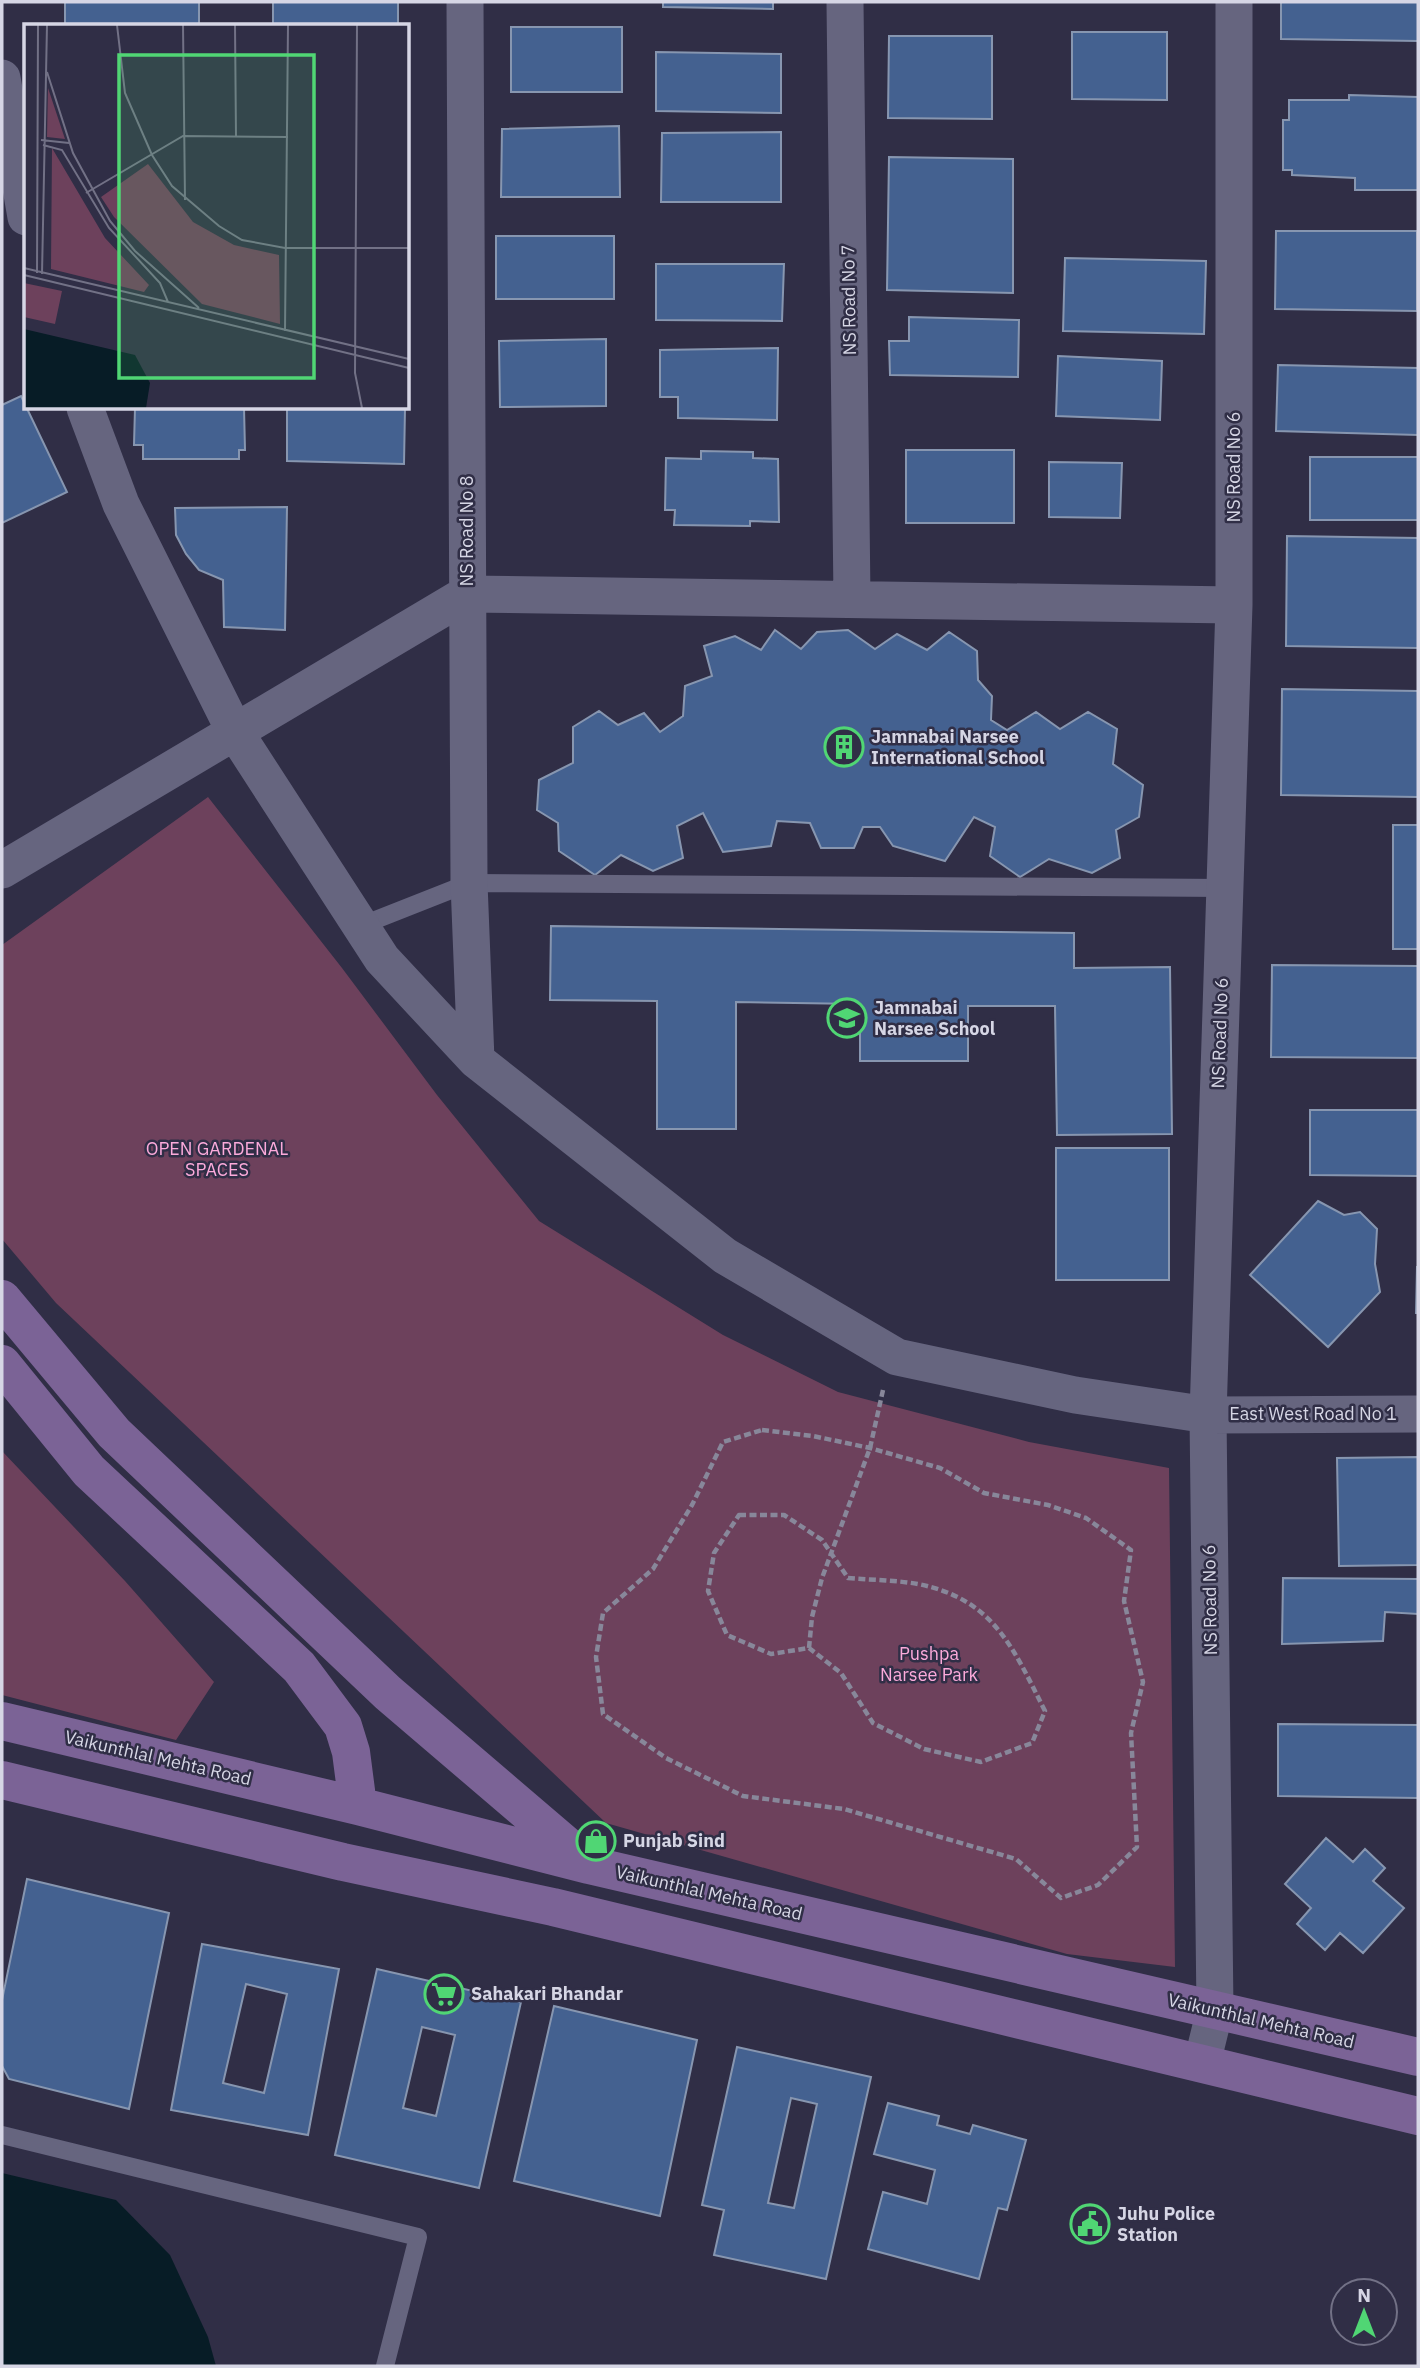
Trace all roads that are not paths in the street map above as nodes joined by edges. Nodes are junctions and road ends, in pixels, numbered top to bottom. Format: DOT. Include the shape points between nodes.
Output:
graph roads {
  1 [pos="465,2"];
  2 [pos="845,2"];
  3 [pos="1234,2"];
  4 [pos="2,78"];
  5 [pos="24,205"];
  6 [pos="86,410"];
  7 [pos="467,594"];
  8 [pos="852,599"];
  9 [pos="1234,605"];
  10 [pos="235,732"];
  11 [pos="2,870"];
  12 [pos="469,883"];
  13 [pos="1225,888"];
  14 [pos="360,926"];
  15 [pos="477,1060"];
  16 [pos="2,1299"];
  17 [pos="2,1364"];
  18 [pos="1418,1414"];
  19 [pos="1208,1415"];
  20 [pos="388,1693"];
  21 [pos="2,1721"];
  22 [pos="343,1726"];
  23 [pos="2,1780"];
  24 [pos="359,1807"];
  25 [pos="589,1865"];
  26 [pos="1215,2010"];
  27 [pos="1418,2057"];
  28 [pos="1202,2063"];
  29 [pos="1418,2116"];
  30 [pos="2,2135"];
  31 [pos="385,2366"];
  1 -- 7 [label="street, NS Road No 8"];
  2 -- 8 [label="street, NS Road No 7"];
  3 -- 9 [label="street, NS Road No 6"];
  4 -- 5 [label="street"];
  6 -- 10 [label="street, East West Road No 1" via="121,504"];
  7 -- 8 [label="street"];
  7 -- 10 [label="street"];
  7 -- 12 [label="street, NS Road No 8"];
  8 -- 9 [label="street"];
  9 -- 13 [label="street, NS Road No 6"];
  10 -- 11 [label="street"];
  10 -- 14 [label="street, East West Road No 1"];
  12 -- 13 [label="lane"];
  12 -- 14 [label="lane"];
  12 -- 15 [label="street, NS Road No 8"];
  13 -- 19 [label="street, NS Road No 6"];
  14 -- 15 [label="street, East West Road No 1" via="382,959"];
  15 -- 19 [label="street, East West Road No 1" via="725,1256 897,1357 1075,1395"];
  16 -- 20 [label="main road" via="114,1433"];
  17 -- 22 [label="main road" via="89,1472 299,1667"];
  18 -- 19 [label="street, East West Road No 1"];
  19 -- 26 [label="street, NS Road No 6"];
  20 -- 22 [label="main road"];
  20 -- 25 [label="main road"];
  21 -- 24 [label="main road, Vaikunthlal Mehta Road"];
  22 -- 24 [label="main road"];
  23 -- 28 [label="main road"];
  24 -- 25 [label="main road, Vaikunthlal Mehta Road"];
  25 -- 26 [label="main road, Vaikunthlal Mehta Road"];
  26 -- 27 [label="main road, Vaikunthlal Mehta Road"];
  26 -- 28 [label="street, NS Road No 6"];
  28 -- 29 [label="main road"];
  30 -- 31 [label="lane" via="418,2238"];
}
